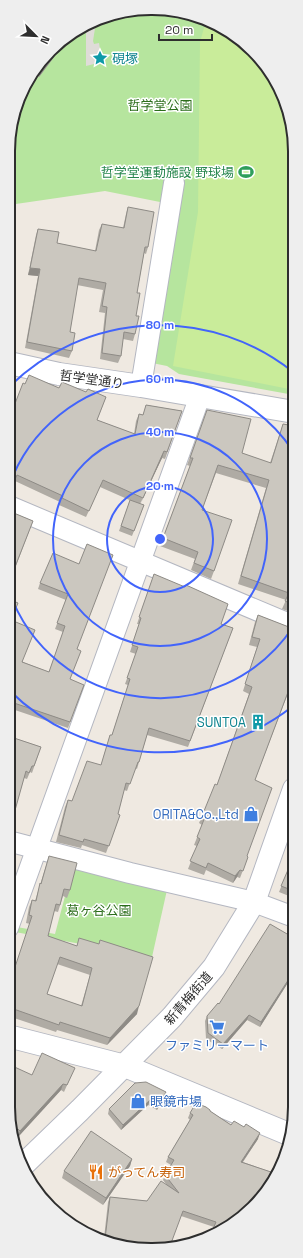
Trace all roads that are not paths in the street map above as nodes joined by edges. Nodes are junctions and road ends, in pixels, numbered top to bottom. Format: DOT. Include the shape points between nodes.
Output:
graph roads {
  1 [pos="174,183"];
  2 [pos="15,368"];
  3 [pos="141,386"];
  4 [pos="200,396"];
  5 [pos="288,411"];
  6 [pos="15,509"];
  7 [pos="140,561"];
  8 [pos="288,623"];
  9 [pos="288,806"];
  10 [pos="15,843"];
  11 [pos="37,848"];
  12 [pos="254,902"];
  13 [pos="15,909"];
  14 [pos="288,915"];
  15 [pos="15,1038"];
  16 [pos="125,1066"];
  17 [pos="285,1133"];
  18 [pos="27,1161"];
  1 -- 3 [label="street"];
  2 -- 3 [label="street, 哲学堂通り"];
  3 -- 4 [label="street, 哲学堂通り"];
  4 -- 5 [label="street, 哲学堂通り"];
  4 -- 7 [label="street"];
  6 -- 7 [label="street"];
  7 -- 8 [label="street"];
  7 -- 11 [label="street"];
  9 -- 12 [label="street, 新青梅街道"];
  10 -- 11 [label="street"];
  11 -- 12 [label="street"];
  11 -- 13 [label="street"];
  12 -- 14 [label="street"];
  12 -- 16 [label="street, 新青梅街道" via="214,967 172,1017"];
  15 -- 16 [label="street"];
  16 -- 17 [label="street"];
  16 -- 18 [label="street, 新青梅街道"];
}
